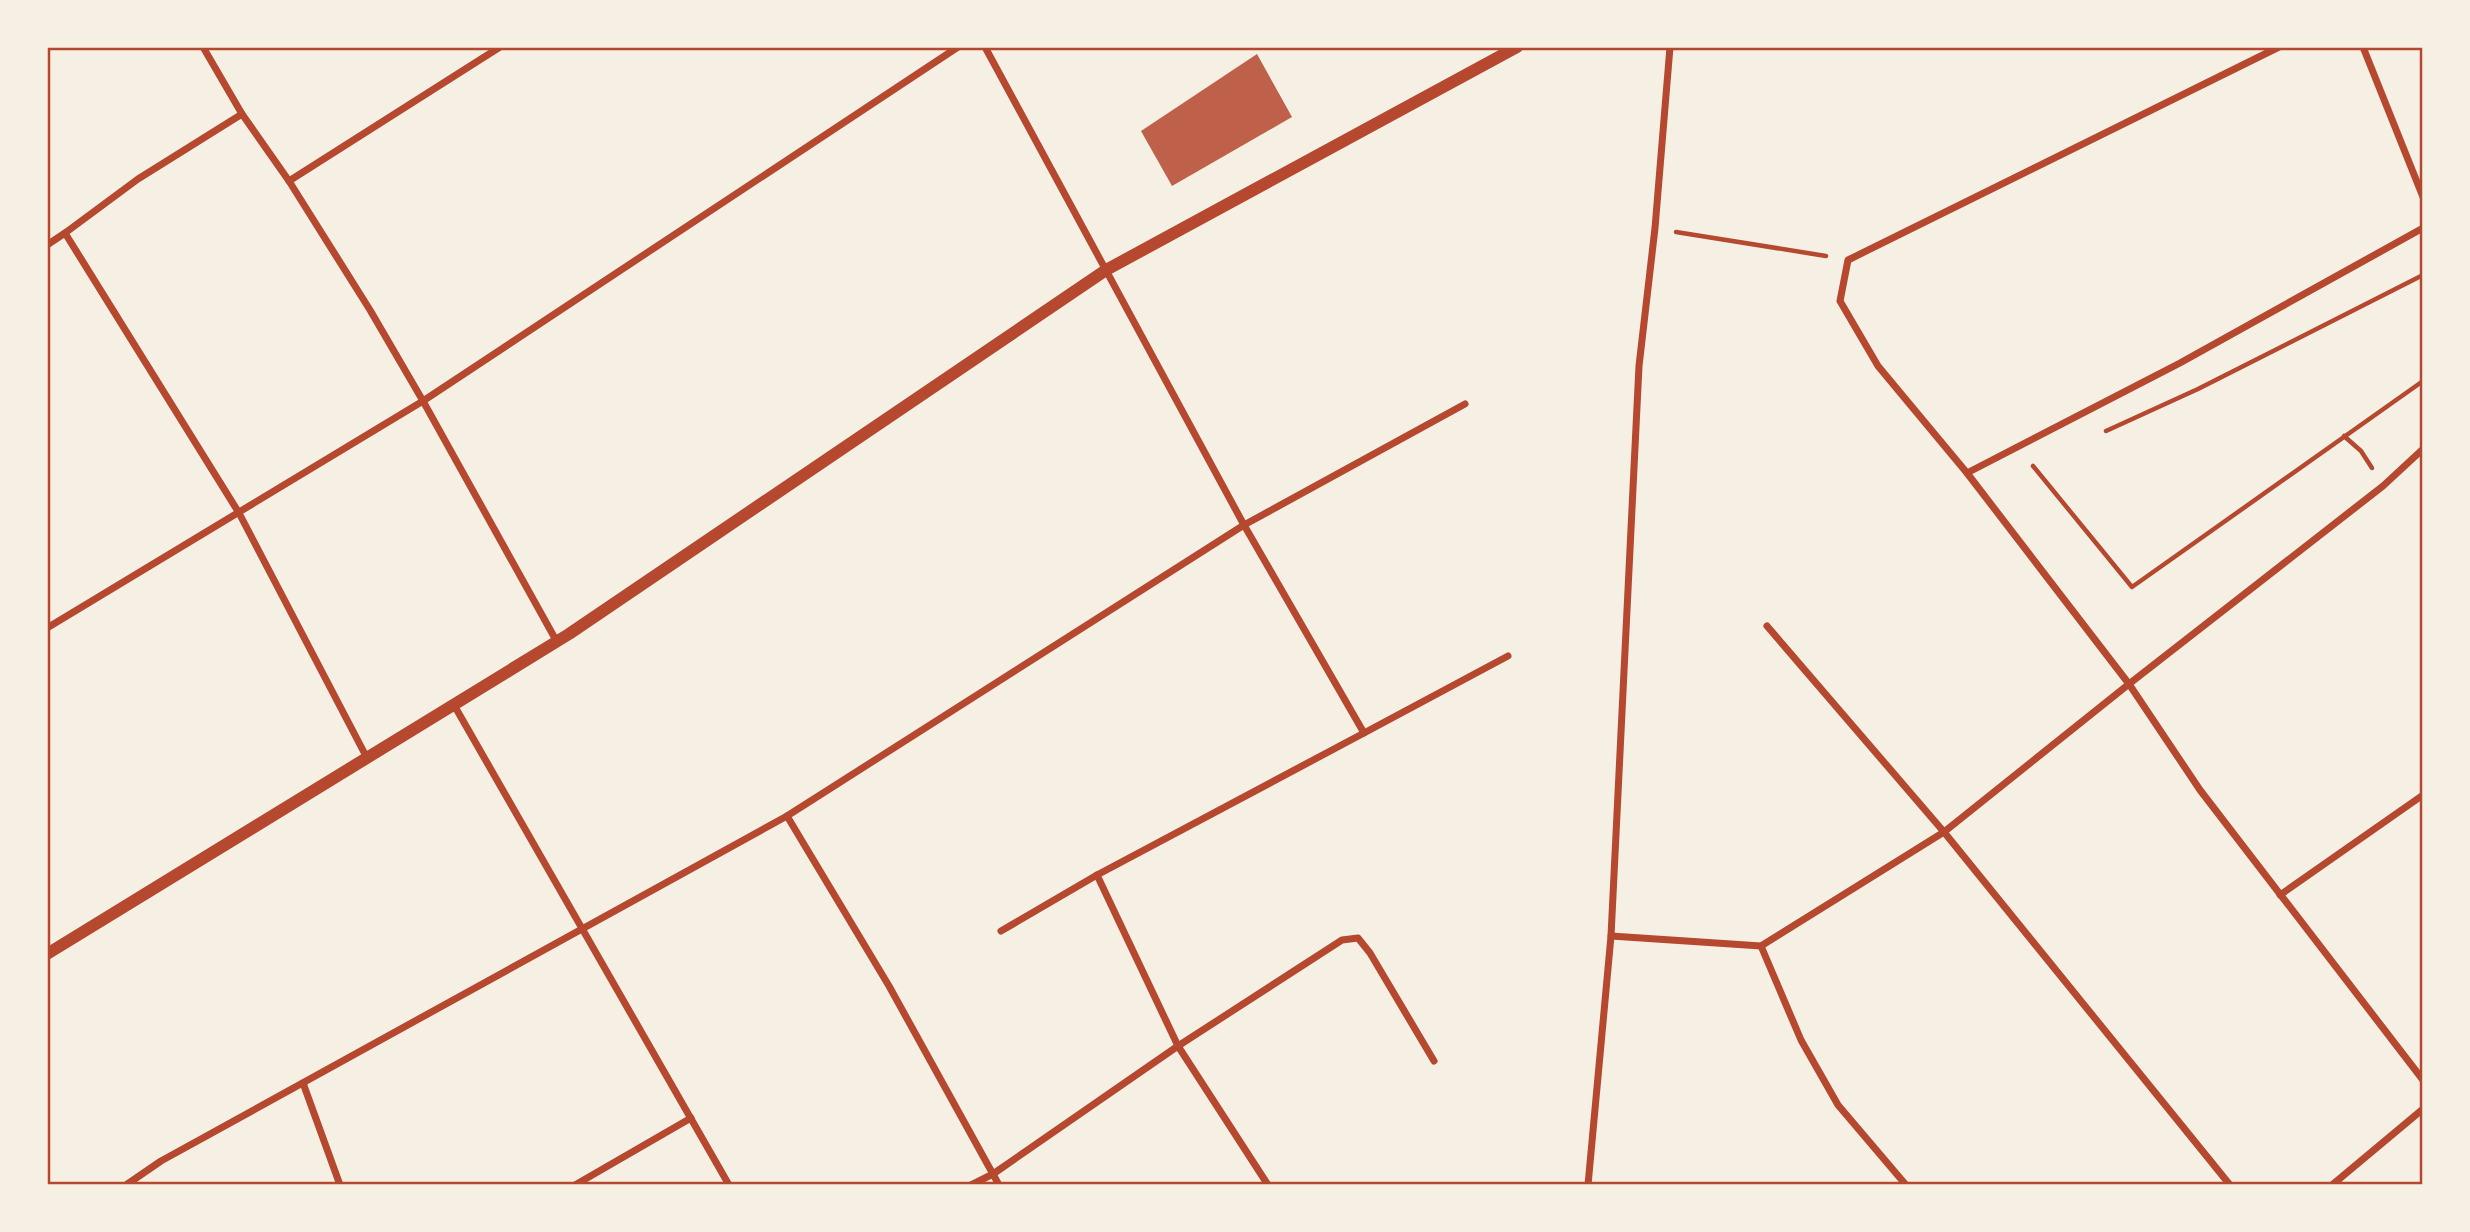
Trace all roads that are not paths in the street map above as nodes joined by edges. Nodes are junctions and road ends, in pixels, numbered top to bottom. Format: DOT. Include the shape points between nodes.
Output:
graph roads {
  1 [pos="203,47"];
  2 [pos="500,47"];
  3 [pos="958,47"];
  4 [pos="985,47"];
  5 [pos="1517,47"];
  6 [pos="1670,47"];
  7 [pos="2279,47"];
  8 [pos="2363,47"];
  9 [pos="242,114"];
  10 [pos="289,181"];
  11 [pos="2423,197"];
  12 [pos="2423,228"];
  13 [pos="65,233"];
  14 [pos="47,245"];
  15 [pos="1106,270"];
  16 [pos="423,401"];
  17 [pos="1465,404"];
  18 [pos="2423,449"];
  19 [pos="1967,472"];
  20 [pos="239,513"];
  21 [pos="1244,525"];
  22 [pos="1767,626"];
  23 [pos="47,628"];
  24 [pos="557,642"];
  25 [pos="1508,656"];
  26 [pos="2129,684"];
  27 [pos="454,705"];
  28 [pos="1364,733"];
  29 [pos="368,758"];
  30 [pos="2423,795"];
  31 [pos="787,816"];
  32 [pos="1944,832"];
  33 [pos="1097,875"];
  34 [pos="2280,895"];
  35 [pos="583,930"];
  36 [pos="1001,931"];
  37 [pos="1611,936"];
  38 [pos="1761,946"];
  39 [pos="47,954"];
  40 [pos="1178,1046"];
  41 [pos="1434,1061"];
  42 [pos="2423,1080"];
  43 [pos="303,1083"];
  44 [pos="2423,1109"];
  45 [pos="691,1118"];
  46 [pos="993,1174"];
  47 [pos="126,1185"];
  48 [pos="340,1185"];
  49 [pos="575,1185"];
  50 [pos="729,1185"];
  51 [pos="971,1185"];
  52 [pos="999,1185"];
  53 [pos="1268,1185"];
  54 [pos="1588,1185"];
  55 [pos="1906,1185"];
  56 [pos="2230,1185"];
  57 [pos="2332,1185"];
  1 -- 9 [label="street"];
  2 -- 10 [label="street"];
  3 -- 16 [label="street"];
  4 -- 15 [label="street"];
  5 -- 15 [label="street"];
  6 -- 37 [label="street" via="1639,366"];
  7 -- 19 [label="street" via="1848,260 1840,301 1878,366"];
  8 -- 11 [label="street"];
  9 -- 10 [label="street"];
  9 -- 13 [label="street" via="138,179"];
  10 -- 16 [label="street"];
  12 -- 19 [label="street" via="2180,362"];
  13 -- 14 [label="street"];
  13 -- 20 [label="street"];
  15 -- 21 [label="street"];
  15 -- 24 [label="street"];
  16 -- 20 [label="street"];
  16 -- 24 [label="street"];
  17 -- 21 [label="street"];
  18 -- 26 [label="street" via="2384,486"];
  19 -- 26 [label="street"];
  20 -- 23 [label="street"];
  20 -- 29 [label="street"];
  21 -- 28 [label="street"];
  21 -- 31 [label="street"];
  22 -- 32 [label="street"];
  24 -- 27 [label="street"];
  25 -- 28 [label="street"];
  26 -- 32 [label="street"];
  26 -- 34 [label="street" via="2200,790"];
  27 -- 29 [label="street"];
  27 -- 35 [label="street"];
  28 -- 33 [label="street"];
  29 -- 39 [label="street"];
  30 -- 34 [label="street"];
  31 -- 35 [label="street"];
  31 -- 46 [label="street" via="889,986"];
  32 -- 38 [label="street"];
  32 -- 56 [label="street"];
  33 -- 36 [label="street"];
  33 -- 40 [label="street"];
  34 -- 42 [label="street"];
  35 -- 43 [label="street"];
  35 -- 45 [label="street"];
  37 -- 38 [label="street"];
  37 -- 54 [label="street"];
  38 -- 55 [label="street" via="1801,1040 1838,1105"];
  40 -- 41 [label="street" via="1342,940 1357,939 1370,953"];
  40 -- 46 [label="street"];
  40 -- 53 [label="street"];
  43 -- 47 [label="street"];
  43 -- 48 [label="street"];
  44 -- 57 [label="street"];
  45 -- 49 [label="street"];
  45 -- 50 [label="street"];
  46 -- 51 [label="street"];
  46 -- 52 [label="street"];
}
